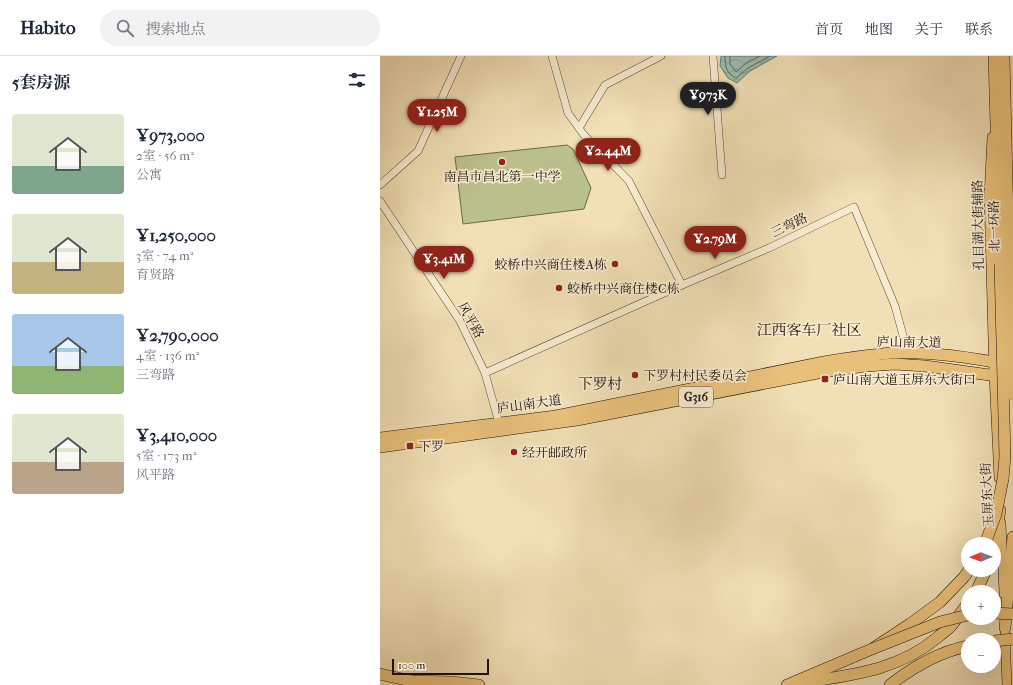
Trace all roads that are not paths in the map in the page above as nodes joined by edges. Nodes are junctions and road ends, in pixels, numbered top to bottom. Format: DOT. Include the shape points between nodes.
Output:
graph roads {
  1 [pos="461,56"];
  2 [pos="552,56"];
  3 [pos="661,56"];
  4 [pos="713,56"];
  5 [pos="994,56"];
  6 [pos="1004,56"];
  7 [pos="995,75"];
  8 [pos="579,128"];
  9 [pos="722,175"];
  10 [pos="380,184"];
  11 [pos="380,201"];
  12 [pos="1004,264"];
  13 [pos="682,285"];
  14 [pos="908,354"];
  15 [pos="994,362"];
  16 [pos="1013,366"];
  17 [pos="485,373"];
  18 [pos="994,375"];
  19 [pos="1013,378"];
  20 [pos="1013,395"];
  21 [pos="499,423"];
  22 [pos="380,438"];
  23 [pos="380,447"];
  24 [pos="1001,507"];
  25 [pos="988,537"];
  26 [pos="996,537"];
  27 [pos="1013,537"];
  28 [pos="965,577"];
  29 [pos="961,612"];
  30 [pos="1001,613"];
  31 [pos="1013,614"];
  32 [pos="961,617"];
  33 [pos="1005,628"];
  34 [pos="1013,639"];
  35 [pos="1001,640"];
  36 [pos="961,647"];
  37 [pos="872,649"];
  38 [pos="380,674"];
  39 [pos="409,681"];
  40 [pos="435,685"];
  41 [pos="479,685"];
  42 [pos="787,685"];
  43 [pos="790,685"];
  44 [pos="890,685"];
  45 [pos="1007,685"];
  1 -- 10 [label="street" via="418,152"];
  2 -- 8 [label="street" via="568,113"];
  3 -- 8 [label="street" via="605,85"];
  4 -- 9 [label="street"];
  5 -- 7 [label="highway"];
  6 -- 12 [label="highway, 北一环路"];
  7 -- 12 [label="highway"];
  7 -- 15 [label="main road, 孔目湖大街辅路" via="989,196"];
  8 -- 13 [label="street" via="629,181"];
  11 -- 17 [label="street, 风平路" via="460,321"];
  12 -- 20 [label="highway, 北一环路, bridge"];
  12 -- 25 [label="highway, bridge" via="1005,457 996,514"];
  13 -- 14 [label="street, 三弯路" via="854,208 895,306"];
  13 -- 17 [label="street, 三弯路"];
  14 -- 15 [label="highway, 庐山南大道 / G316"];
  14 -- 21 [label="highway, 庐山南大道 / G316" via="866,355 824,362 556,416"];
  15 -- 16 [label="highway, 庐山南大道 / G316"];
  15 -- 18 [label="main road, 孔目湖大街辅路"];
  17 -- 21 [label="street"];
  18 -- 19 [label="highway, 庐山南大道 / G316"];
  18 -- 23 [label="highway, 庐山南大道 / G316" via="925,366 866,366 577,420"];
  18 -- 24 [label="main road, 玉屏东大街"];
  21 -- 22 [label="highway, 庐山南大道 / G316"];
  24 -- 26 [label="highway"];
  24 -- 33 [label="main road, 玉屏东大街"];
  27 -- 33 [label="highway"];
  28 -- 37 [label="highway, bridge" via="940,602"];
  29 -- 43 [label="highway" via="951,626 909,657 882,668 854,675"];
  30 -- 31 [label="highway, bridge"];
  32 -- 37 [label="highway, bridge" via="940,622"];
  33 -- 45 [label="main road, 玉屏东大街"];
  34 -- 35 [label="highway, bridge"];
  36 -- 44 [label="highway" via="930,660"];
  37 -- 42 [label="highway"];
  38 -- 39 [label="highway"];
  39 -- 40 [label="highway"];
  39 -- 41 [label="highway"];
}
